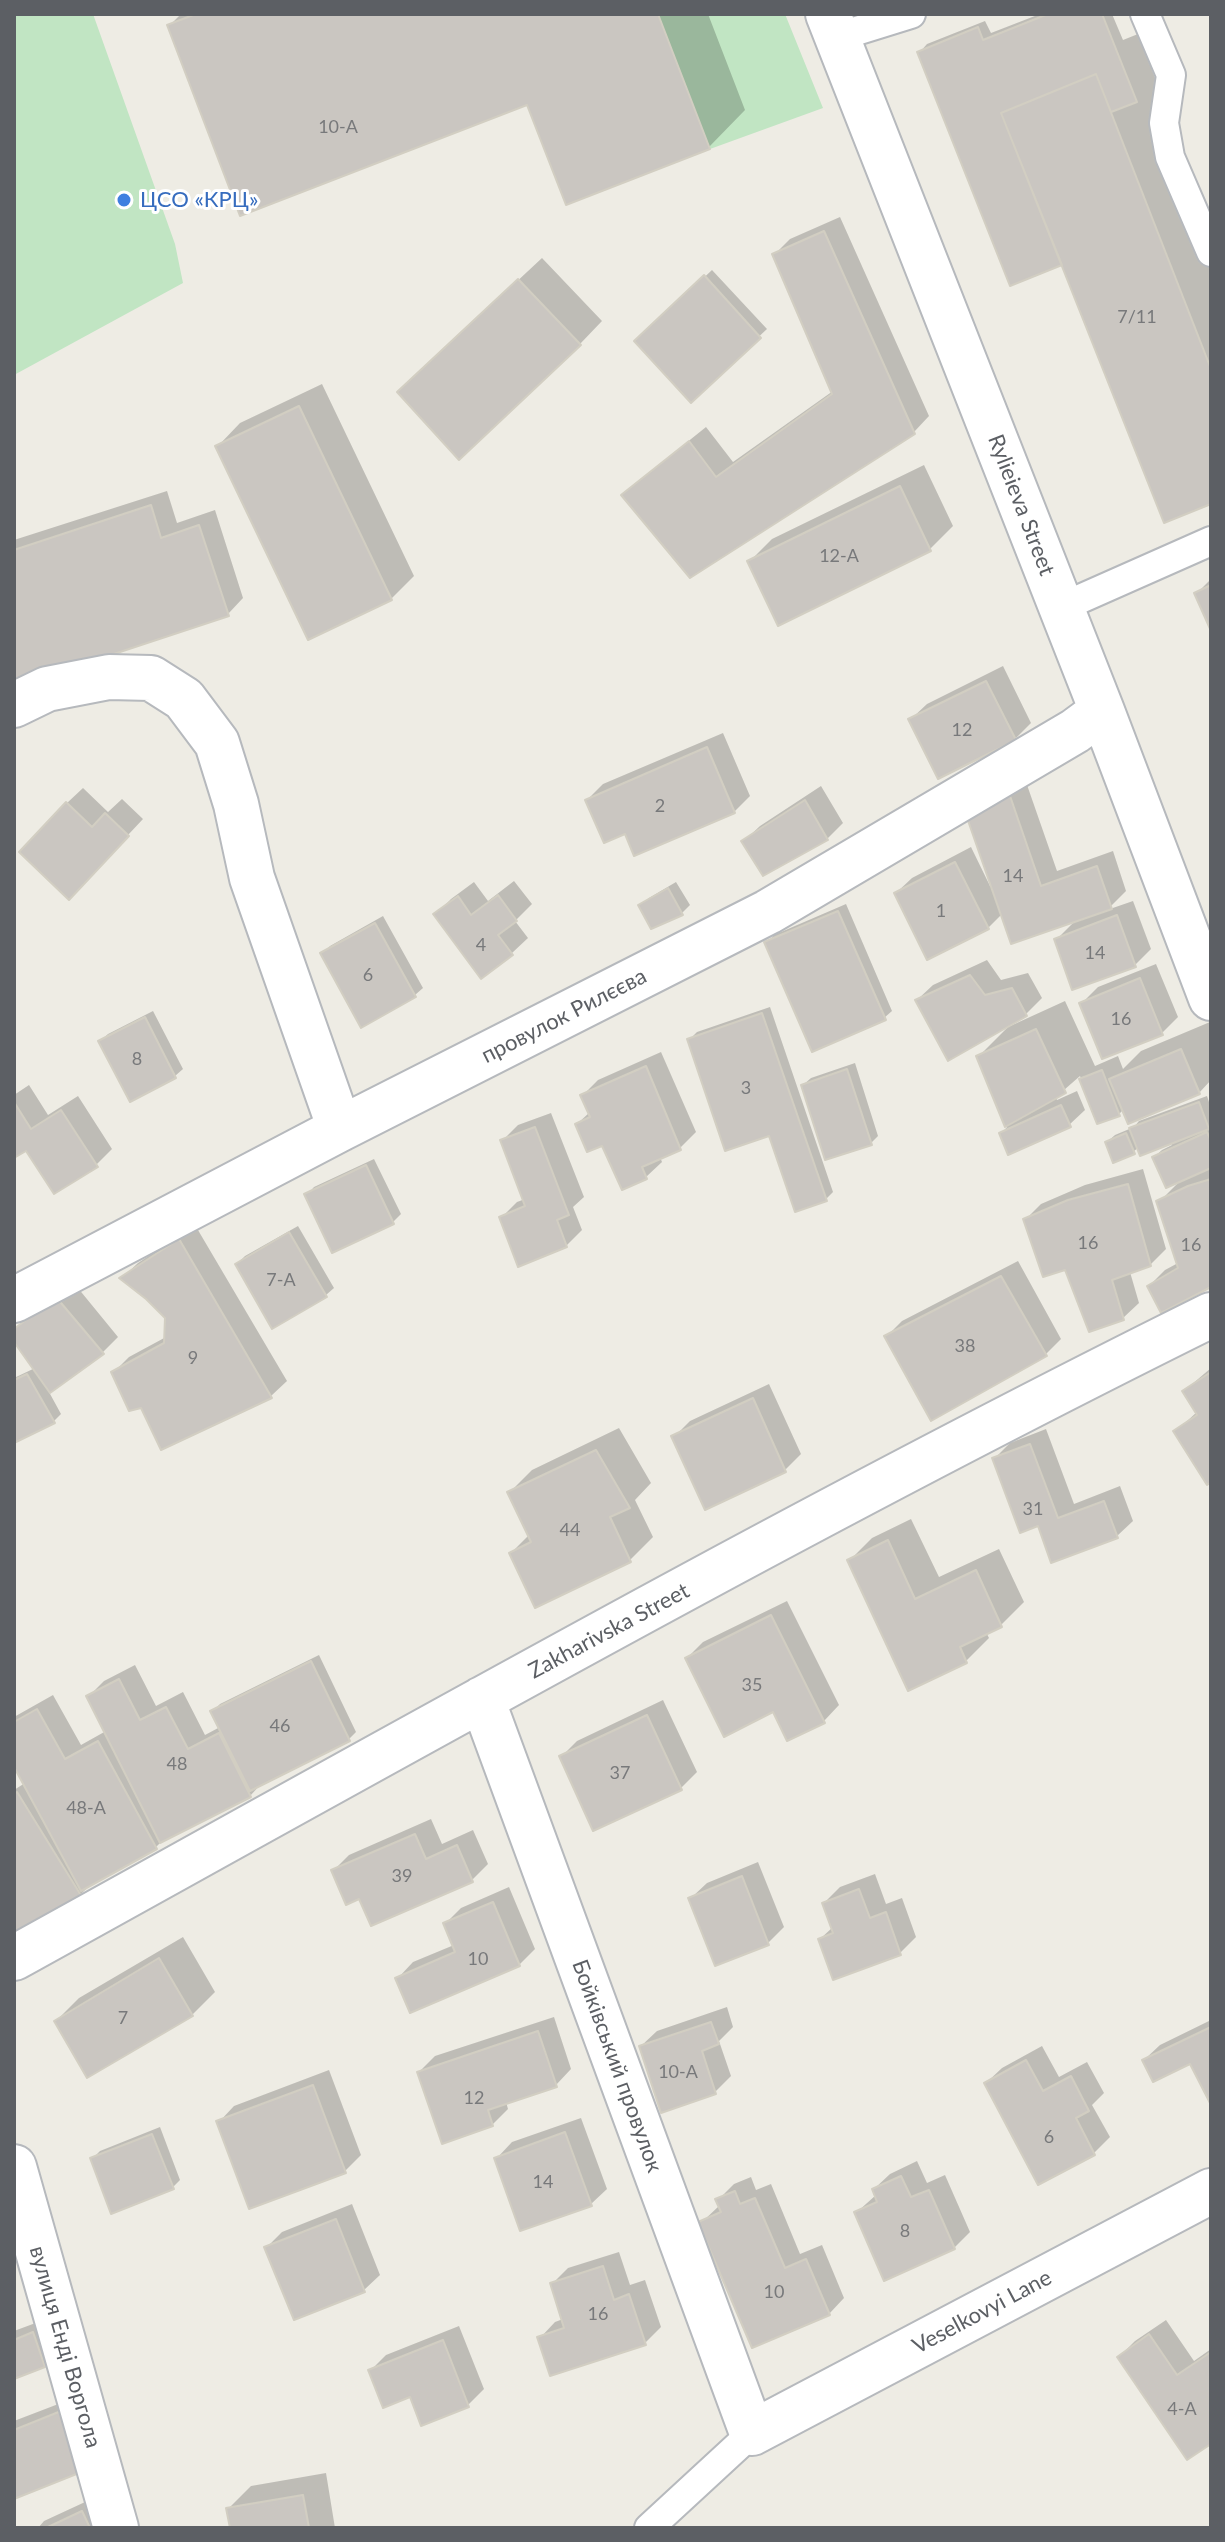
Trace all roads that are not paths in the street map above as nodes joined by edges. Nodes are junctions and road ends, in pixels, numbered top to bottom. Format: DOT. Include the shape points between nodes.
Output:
graph roads {
  1 [pos="911,14"];
  2 [pos="1145,14"];
  3 [pos="833,26"];
  4 [pos="1211,252"];
  5 [pos="1211,541"];
  6 [pos="1062,607"];
  7 [pos="14,705"];
  8 [pos="1102,711"];
  9 [pos="1211,998"];
  10 [pos="340,1129"];
  11 [pos="14,1300"];
  12 [pos="1211,1315"];
  13 [pos="482,1699"];
  14 [pos="14,1958"];
  15 [pos="14,2167"];
  16 [pos="1211,2191"];
  17 [pos="752,2433"];
  18 [pos="116,2528"];
  19 [pos="649,2528"];
  1 -- 3 [label="lane"];
  2 -- 4 [label="lane" via="1171,75 1164,123 1170,157"];
  3 -- 6 [label="street, Rylieieva Street"];
  5 -- 6 [label="lane"];
  6 -- 8 [label="street, Rylieieva Street"];
  7 -- 10 [label="street" via="47,689 109,677 151,678 184,699 217,743 252,878"];
  8 -- 9 [label="street, Rylieieva Street"];
  8 -- 10 [label="street, провулок Рилєєва" via="768,912"];
  10 -- 11 [label="street, провулок Рилєєва"];
  12 -- 13 [label="street, Zakharivska Street" via="1002,1419"];
  13 -- 14 [label="street, Zakharivska Street"];
  13 -- 17 [label="street, Бойківський провулок"];
  15 -- 18 [label="street, вулиця Енді Воргола"];
  16 -- 17 [label="street, Veselkovyi Lane"];
  17 -- 19 [label="lane"];
}
